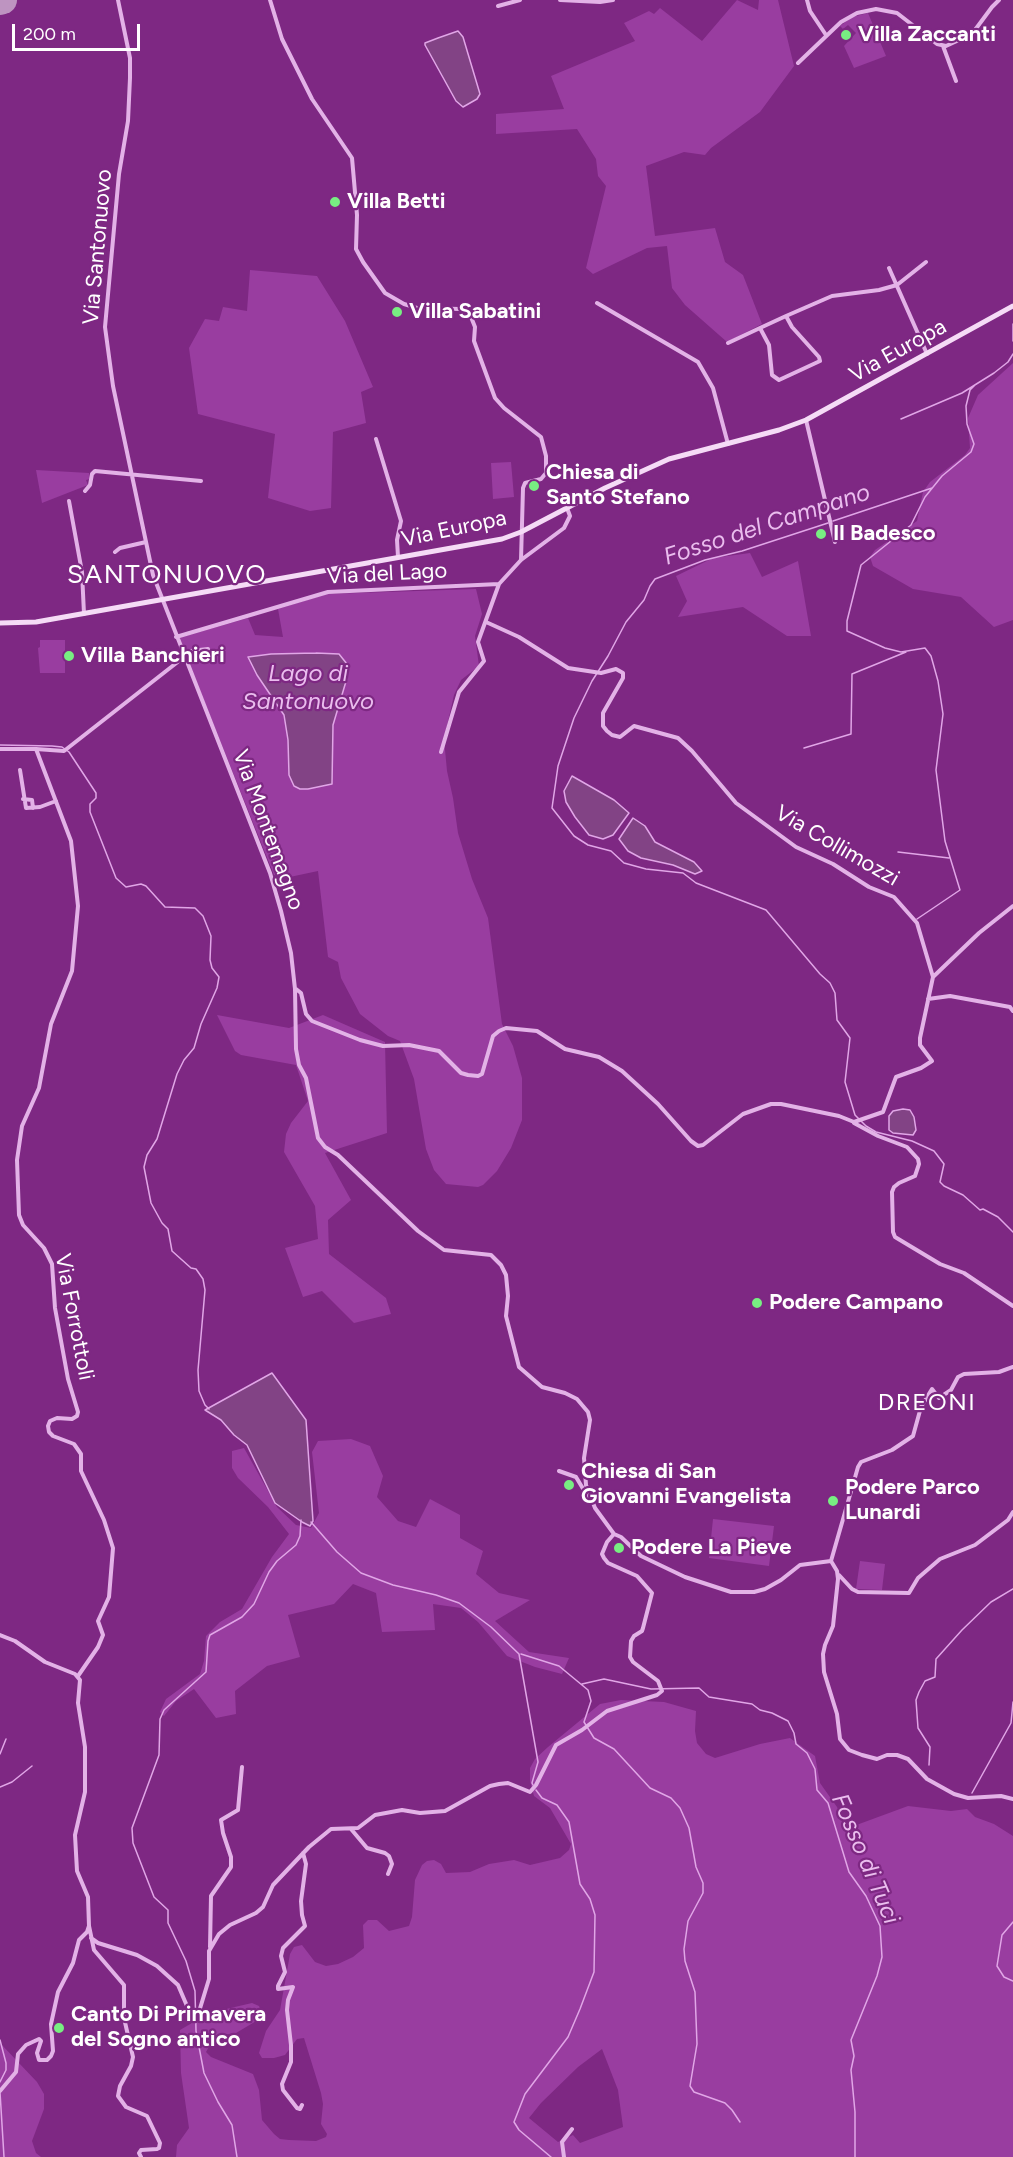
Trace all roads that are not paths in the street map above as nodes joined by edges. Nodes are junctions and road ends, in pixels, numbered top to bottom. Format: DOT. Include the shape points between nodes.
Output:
graph roads {
  1 [pos="118,0"];
  2 [pos="270,0"];
  3 [pos="520,0"];
  4 [pos="560,0"];
  5 [pos="613,0"];
  6 [pos="807,0"];
  7 [pos="999,0"];
  8 [pos="498,6"];
  9 [pos="826,35"];
  10 [pos="943,46"];
  11 [pos="798,63"];
  12 [pos="956,81"];
  13 [pos="926,262"];
  14 [pos="889,268"];
  15 [pos="897,285"];
  16 [pos="597,303"];
  17 [pos="1013,306"];
  18 [pos="786,316"];
  19 [pos="760,328"];
  20 [pos="728,343"];
  21 [pos="927,354"];
  22 [pos="806,420"];
  23 [pos="376,439"];
  24 [pos="728,444"];
  25 [pos="131,474"];
  26 [pos="201,481"];
  27 [pos="85,491"];
  28 [pos="69,501"];
  29 [pos="567,507"];
  30 [pos="521,532"];
  31 [pos="146,542"];
  32 [pos="835,542"];
  33 [pos="115,552"];
  34 [pos="398,558"];
  35 [pos="521,560"];
  36 [pos="499,584"];
  37 [pos="162,601"];
  38 [pos="84,614"];
  39 [pos="486,622"];
  40 [pos="0,623"];
  41 [pos="176,637"];
  42 [pos="208,649"];
  43 [pos="183,654"];
  44 [pos="0,749"];
  45 [pos="36,749"];
  46 [pos="441,753"];
  47 [pos="20,770"];
  48 [pos="23,799"];
  49 [pos="56,801"];
  50 [pos="33,808"];
  51 [pos="1013,906"];
  52 [pos="933,977"];
  53 [pos="295,989"];
  54 [pos="928,999"];
  55 [pos="1013,1011"];
  56 [pos="854,1122"];
  57 [pos="1013,1306"];
  58 [pos="1013,1367"];
  59 [pos="559,1471"];
  60 [pos="595,1508"];
  61 [pos="1013,1512"];
  62 [pos="614,1534"];
  63 [pos="831,1561"];
  64 [pos="837,1574"];
  65 [pos="0,1635"];
  66 [pos="78,1677"];
  67 [pos="242,1767"];
  68 [pos="1013,1799"];
  69 [pos="351,1829"];
  70 [pos="303,1853"];
  71 [pos="388,1874"];
  72 [pos="89,1926"];
  73 [pos="91,1938"];
  74 [pos="210,1948"];
  75 [pos="0,2091"];
  76 [pos="302,2105"];
  77 [pos="572,2129"];
  78 [pos="140,2156"];
  79 [pos="564,2157"];
  1 -- 25 [label="street, Via Santonuovo" via="130,58 130,78 105,327"];
  2 -- 30 [label="street" via="282,39 312,99 352,158 356,249 363,262 385,293 404,304 460,309 471,317 474,341 495,398 541,437 546,473 541,479 524,484"];
  3 -- 8 [label="street"];
  4 -- 5 [label="street"];
  6 -- 9 [label="street"];
  7 -- 10 [label="street" via="972,34"];
  9 -- 10 [label="street" via="853,15 882,9 901,16"];
  9 -- 11 [label="street"];
  10 -- 12 [label="street"];
  13 -- 15 [label="street"];
  14 -- 15 [label="street"];
  15 -- 18 [label="street" via="832,296"];
  15 -- 21 [label="street"];
  16 -- 24 [label="street" via="698,362 713,388"];
  17 -- 21 [label="main road, Via Europa"];
  18 -- 19 [label="street"];
  18 -- 19 [label="street" via="819,357 819,363 776,379 772,375 770,345"];
  19 -- 20 [label="street"];
  21 -- 22 [label="main road, Via Europa"];
  22 -- 24 [label="main road, Via Europa"];
  22 -- 32 [label="street"];
  23 -- 34 [label="street" via="401,521"];
  24 -- 29 [label="main road, Via Europa" via="669,459"];
  25 -- 26 [label="street"];
  25 -- 27 [label="street" via="94,472"];
  25 -- 31 [label="street, Via Santonuovo"];
  28 -- 38 [label="street" via="82,572"];
  29 -- 30 [label="main road, Via Europa"];
  29 -- 35 [label="street" via="570,516 564,528"];
  30 -- 34 [label="main road, Via Europa"];
  30 -- 35 [label="street"];
  31 -- 33 [label="street"];
  31 -- 37 [label="street, Via Santonuovo"];
  34 -- 37 [label="main road, Via Europa"];
  35 -- 36 [label="street"];
  36 -- 39 [label="street"];
  36 -- 41 [label="street, Via del Lago" via="324,592"];
  37 -- 38 [label="main road, Via Europa"];
  37 -- 41 [label="street, Via Montemagno"];
  38 -- 40 [label="main road, Via Europa"];
  39 -- 46 [label="street" via="478,642 484,661 459,692"];
  39 -- 52 [label="street, Via Collimozzi" via="519,637 568,668 598,672 616,669 623,673 603,713 607,731 620,737 634,726 678,738 736,803 800,849 894,897 917,923"];
  41 -- 43 [label="street, Via Montemagno"];
  42 -- 43 [label="street"];
  43 -- 45 [label="street" via="66,749"];
  43 -- 53 [label="street, Via Montemagno" via="270,873 291,953"];
  44 -- 45 [label="street"];
  45 -- 49 [label="street, Via Forrottoli"];
  47 -- 48 [label="street"];
  48 -- 50 [label="street" via="26,808"];
  48 -- 50 [label="street" via="32,800"];
  49 -- 50 [label="street"];
  49 -- 66 [label="street, Via Forrottoli" via="70,841 77,884 73,962 51,1024 39,1088 22,1126 17,1160 19,1215 52,1264 55,1308 78,1412 72,1419 54,1419 48,1426 53,1436 78,1448 81,1471 112,1541 110,1591 98,1621 103,1635"];
  51 -- 52 [label="street"];
  52 -- 54 [label="street"];
  53 -- 56 [label="street" via="301,993 306,1014 312,1021 382,1046 409,1045 439,1051 468,1075 482,1074 493,1036 499,1031 506,1028 537,1032 565,1049 599,1057 622,1071 698,1146 743,1114 771,1104"];
  53 -- 60 [label="street, Via Montemagno" via="296,1049 318,1138 418,1231 444,1250 491,1255 501,1265 506,1275 506,1317 519,1367 542,1387 577,1399 588,1412 584,1458 586,1485"];
  54 -- 55 [label="street" via="950,996 1010,1007"];
  54 -- 56 [label="street" via="920,1045 932,1061 896,1077 883,1112"];
  56 -- 57 [label="street" via="907,1147 918,1159 915,1176 899,1183 892,1192 896,1237 940,1264 964,1273"];
  58 -- 63 [label="street" via="964,1374 939,1398 932,1389 921,1407 913,1436 892,1450 861,1462"];
  59 -- 60 [label="street" via="576,1477"];
  60 -- 62 [label="street, Via Montemagno"];
  61 -- 64 [label="street" via="975,1545 940,1559 918,1578 909,1593 858,1592"];
  62 -- 63 [label="street, Via Montemagno" via="641,1556 731,1593 765,1589 800,1565"];
  62 -- 69 [label="street" via="602,1554 604,1558 637,1576 652,1593 642,1631 631,1641 630,1657 658,1681 662,1691 607,1711 556,1745 533,1791 508,1782 490,1786 445,1811 402,1810 381,1814"];
  63 -- 64 [label="street"];
  64 -- 68 [label="street" via="833,1626 823,1653 840,1739 849,1750 862,1755 877,1759 897,1755 908,1759 927,1779 954,1794"];
  65 -- 66 [label="street"];
  66 -- 72 [label="street" via="85,1792 75,1835 76,1862 78,1878 88,1897"];
  67 -- 74 [label="street" via="238,1810 221,1820 231,1868 211,1896"];
  69 -- 70 [label="street" via="331,1829"];
  69 -- 71 [label="street" via="367,1848 389,1856 392,1864"];
  70 -- 74 [label="street" via="273,1885 263,1907 230,1924"];
  70 -- 76 [label="street" via="306,1864 301,1901 305,1926 283,1948 285,1972 278,1986 293,1987 287,2010 291,2062 283,2090 297,2108"];
  72 -- 73 [label="street"];
  72 -- 75 [label="street" via="79,1940 73,1964 58,1992 51,2024 53,2051 42,2061 37,2057 41,2041 35,2039 26,2045 18,2054 16,2072"];
  73 -- 74 [label="street" via="137,1954 157,1966 178,1985 187,2010 193,2015 200,2011 209,1979"];
  73 -- 78 [label="street" via="94,1950 124,1985 124,2018 133,2057 118,2096 126,2107 147,2116 160,2143 159,2148 139,2152"];
  77 -- 79 [label="street" via="562,2142"];
}
